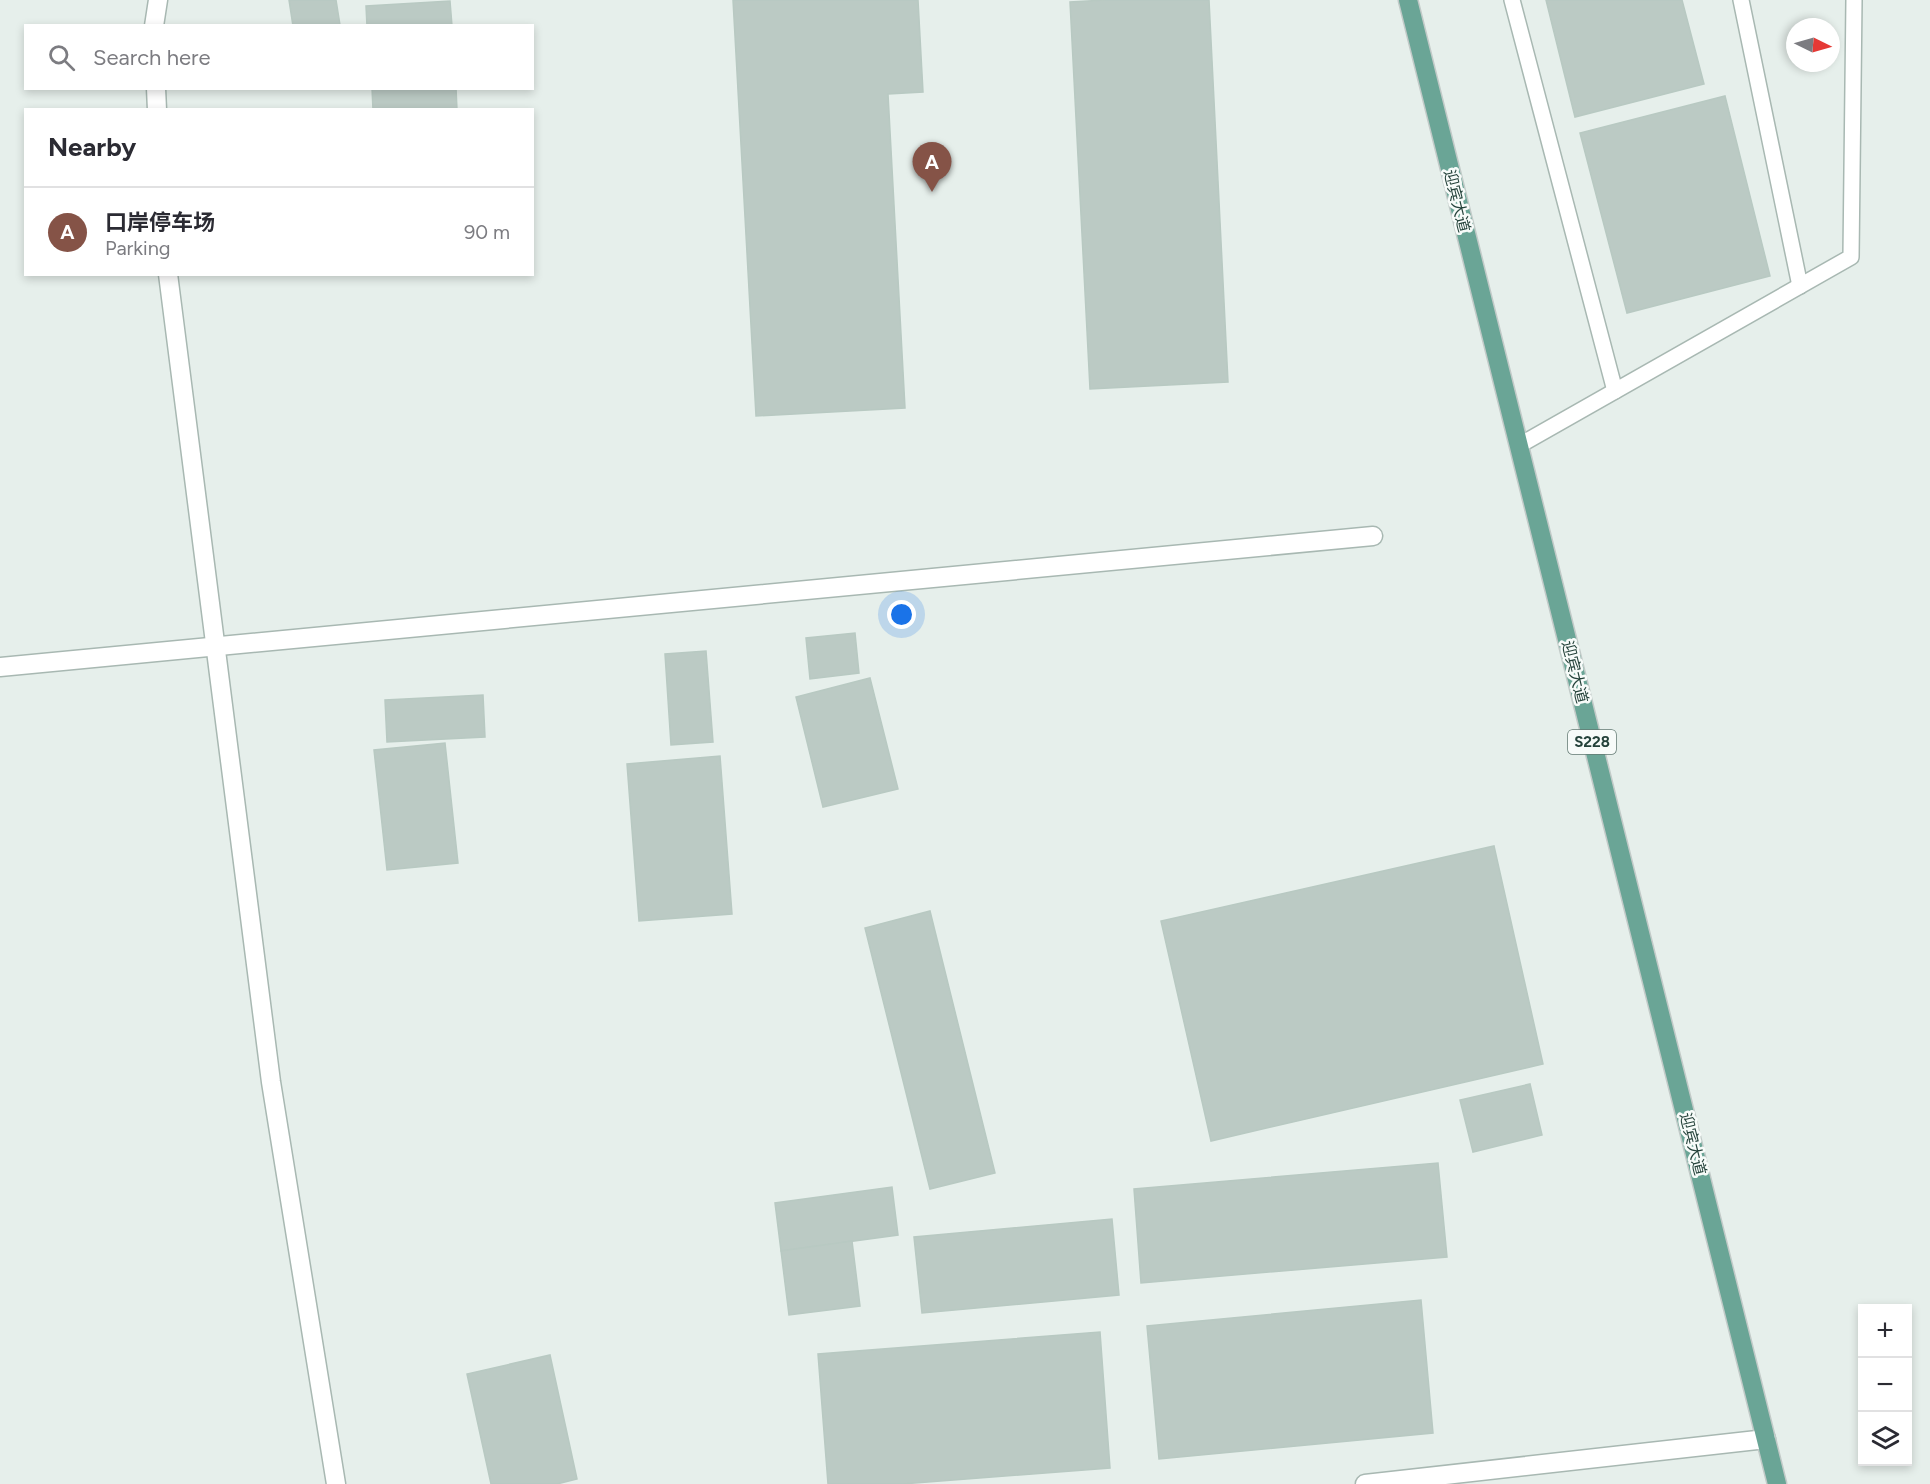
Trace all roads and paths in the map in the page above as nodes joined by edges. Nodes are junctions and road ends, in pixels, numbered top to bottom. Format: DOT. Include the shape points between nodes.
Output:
graph roads {
  1 [pos="158,0"];
  2 [pos="1408,0"];
  3 [pos="1512,0"];
  4 [pos="1741,0"];
  5 [pos="1854,0"];
  6 [pos="154,24"];
  7 [pos="156,90"];
  8 [pos="157,108"];
  9 [pos="168,276"];
  10 [pos="1800,286"];
  11 [pos="1615,391"];
  12 [pos="1518,446"];
  13 [pos="1373,536"];
  14 [pos="216,646"];
  15 [pos="0,667"];
  16 [pos="1766,1439"];
  17 [pos="336,1484"];
  18 [pos="1365,1484"];
  19 [pos="1777,1484"];
  1 -- 6 [label="street"];
  2 -- 12 [label="main road, 迎宾大道 / S228"];
  3 -- 11 [label="lane"];
  4 -- 10 [label="lane"];
  5 -- 10 [label="lane" via="1851,257"];
  7 -- 8 [label="street"];
  9 -- 14 [label="street"];
  10 -- 11 [label="lane"];
  11 -- 12 [label="lane"];
  12 -- 16 [label="main road, 迎宾大道 / S228"];
  13 -- 14 [label="street"];
  14 -- 15 [label="street"];
  14 -- 17 [label="street" via="272,1082"];
  16 -- 18 [label="street"];
  16 -- 19 [label="main road, 迎宾大道 / S228"];
}
